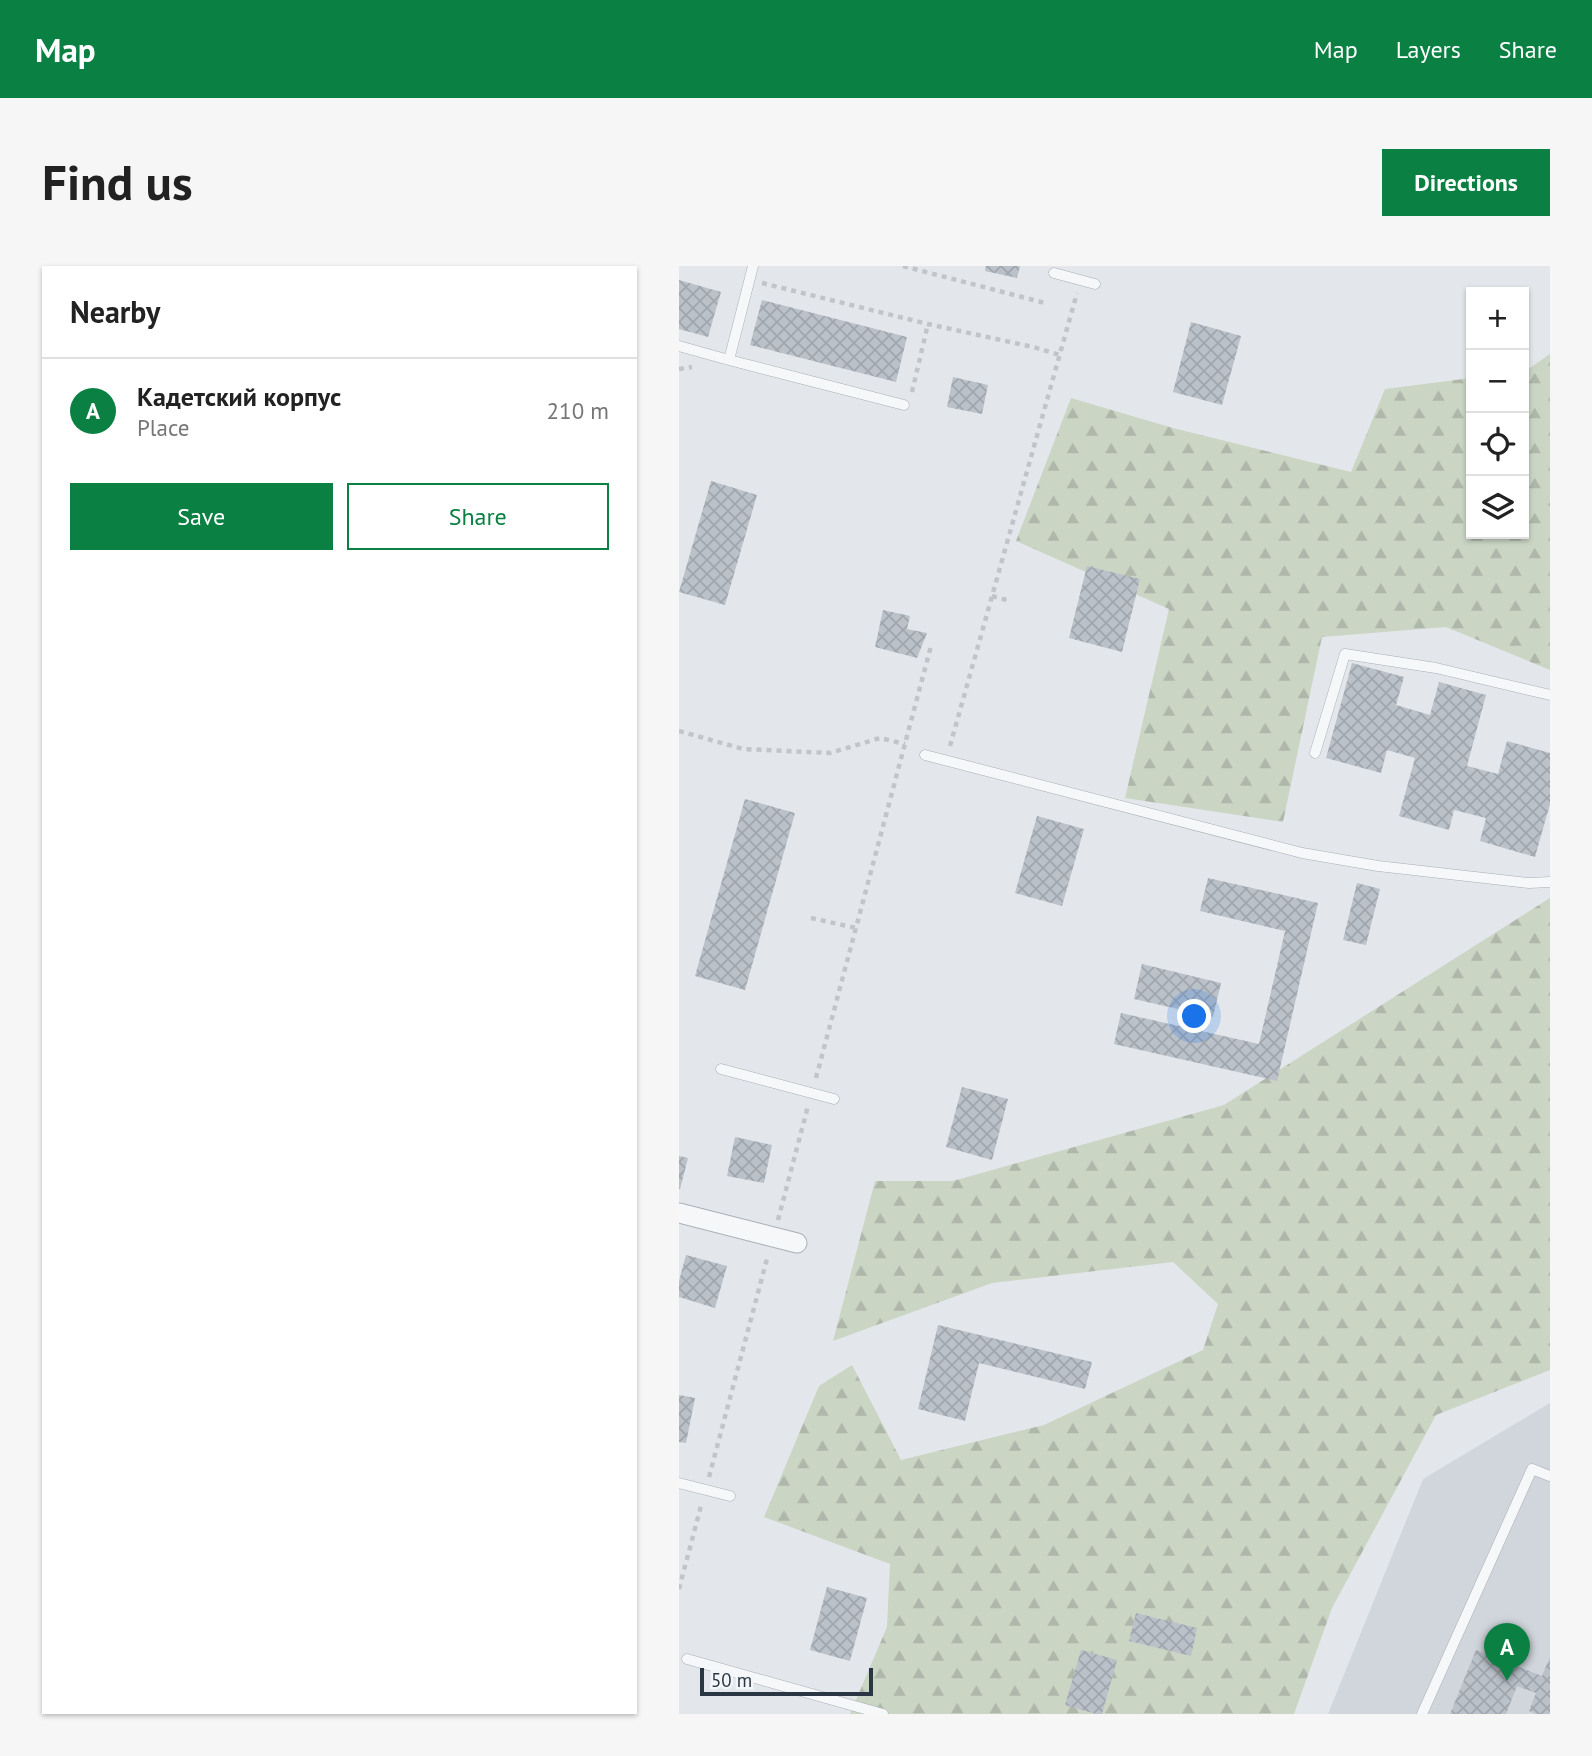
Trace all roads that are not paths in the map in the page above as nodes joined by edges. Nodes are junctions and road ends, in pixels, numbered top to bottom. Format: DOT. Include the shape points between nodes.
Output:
graph roads {
  1 [pos="753,266"];
  2 [pos="1054,273"];
  3 [pos="1095,284"];
  4 [pos="679,346"];
  5 [pos="729,360"];
  6 [pos="904,405"];
  7 [pos="1550,695"];
  8 [pos="1315,752"];
  9 [pos="925,755"];
  10 [pos="1550,882"];
  11 [pos="721,1069"];
  12 [pos="835,1099"];
  13 [pos="679,1213"];
  14 [pos="797,1243"];
  15 [pos="1550,1476"];
  16 [pos="679,1483"];
  17 [pos="730,1496"];
  18 [pos="687,1660"];
  19 [pos="883,1714"];
  20 [pos="1422,1714"];
  1 -- 5 [label="lane"];
  2 -- 3 [label="lane"];
  4 -- 5 [label="lane"];
  5 -- 6 [label="lane"];
  7 -- 8 [label="lane" via="1436,668 1345,654"];
  9 -- 10 [label="lane" via="1302,853 1378,866"];
  11 -- 12 [label="lane"];
  13 -- 14 [label="street"];
  15 -- 20 [label="lane" via="1532,1469"];
  16 -- 17 [label="lane"];
  18 -- 19 [label="lane"];
}
